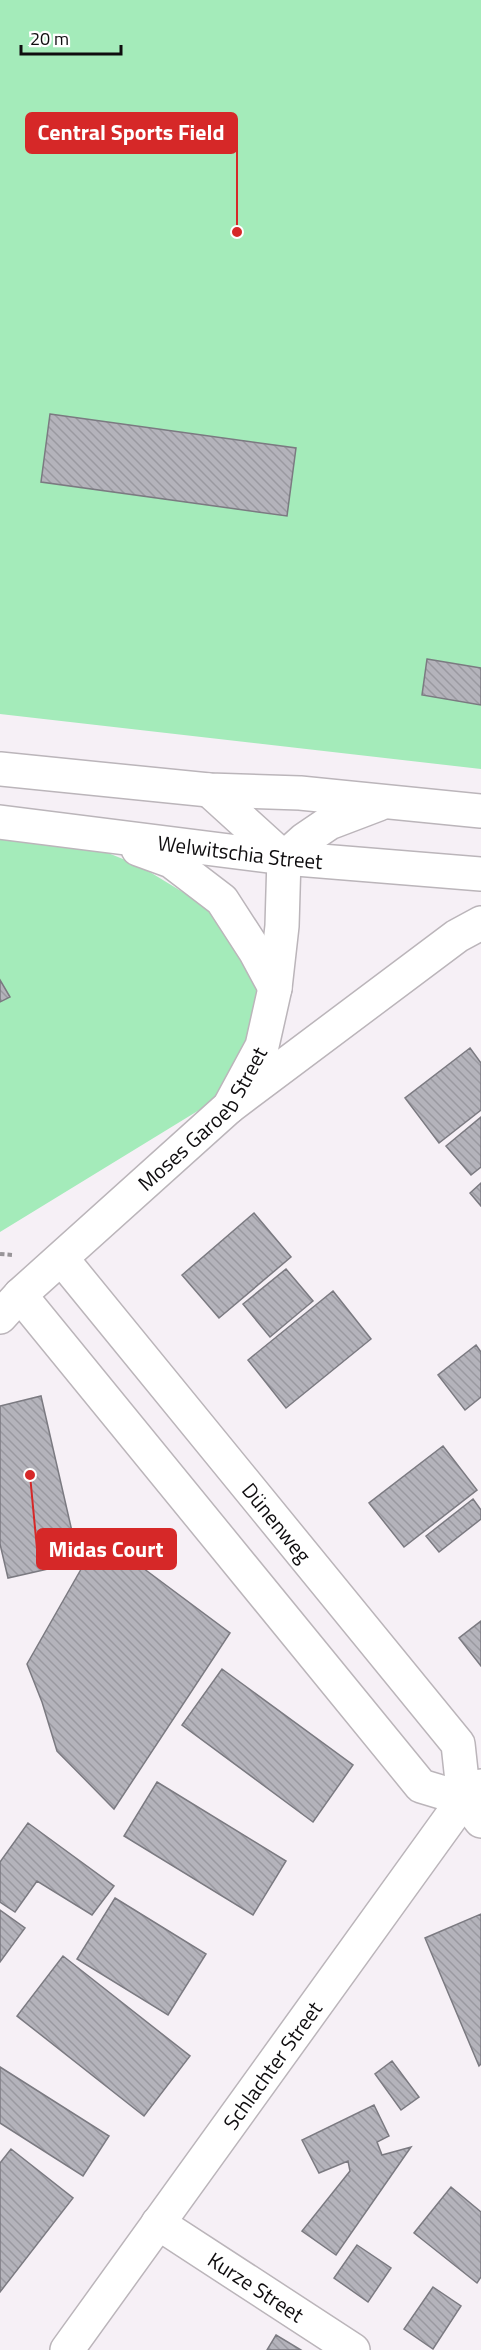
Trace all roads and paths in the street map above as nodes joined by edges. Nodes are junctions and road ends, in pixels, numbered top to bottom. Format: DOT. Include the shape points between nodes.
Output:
graph roads {
  1 [pos="0,769"];
  2 [pos="209,790"];
  3 [pos="383,802"];
  4 [pos="481,811"];
  5 [pos="0,822"];
  6 [pos="97,833"];
  7 [pos="284,858"];
  8 [pos="481,874"];
  9 [pos="481,923"];
  10 [pos="275,988"];
  11 [pos="229,1107"];
  12 [pos="62,1259"];
  13 [pos="10,1306"];
  14 [pos="475,1802"];
  15 [pos="158,2223"];
  16 [pos="67,2350"];
  17 [pos="353,2350"];
  1 -- 2 [label="street"];
  2 -- 3 [label="street" via="300,793"];
  2 -- 7 [label="street"];
  3 -- 4 [label="street"];
  3 -- 7 [label="street" via="329,823"];
  5 -- 6 [label="street, Welwitschia Street"];
  6 -- 7 [label="street, Welwitschia Street"];
  6 -- 10 [label="street" via="171,861 222,900"];
  7 -- 8 [label="street, Welwitschia Street"];
  7 -- 10 [label="street, Moses Garoeb Street"];
  9 -- 11 [label="street" via="457,936"];
  10 -- 11 [label="street, Moses Garoeb Street" via="262,1047"];
  11 -- 12 [label="street, Moses Garoeb Street"];
  12 -- 13 [label="street, Moses Garoeb Street"];
  12 -- 14 [label="street, Dünenweg" via="458,1744"];
  13 -- 14 [label="street" via="421,1786"];
  14 -- 15 [label="street, Schlachter Street"];
  15 -- 16 [label="street, Schlachter Street"];
  15 -- 17 [label="street, Kurze Street"];
}
